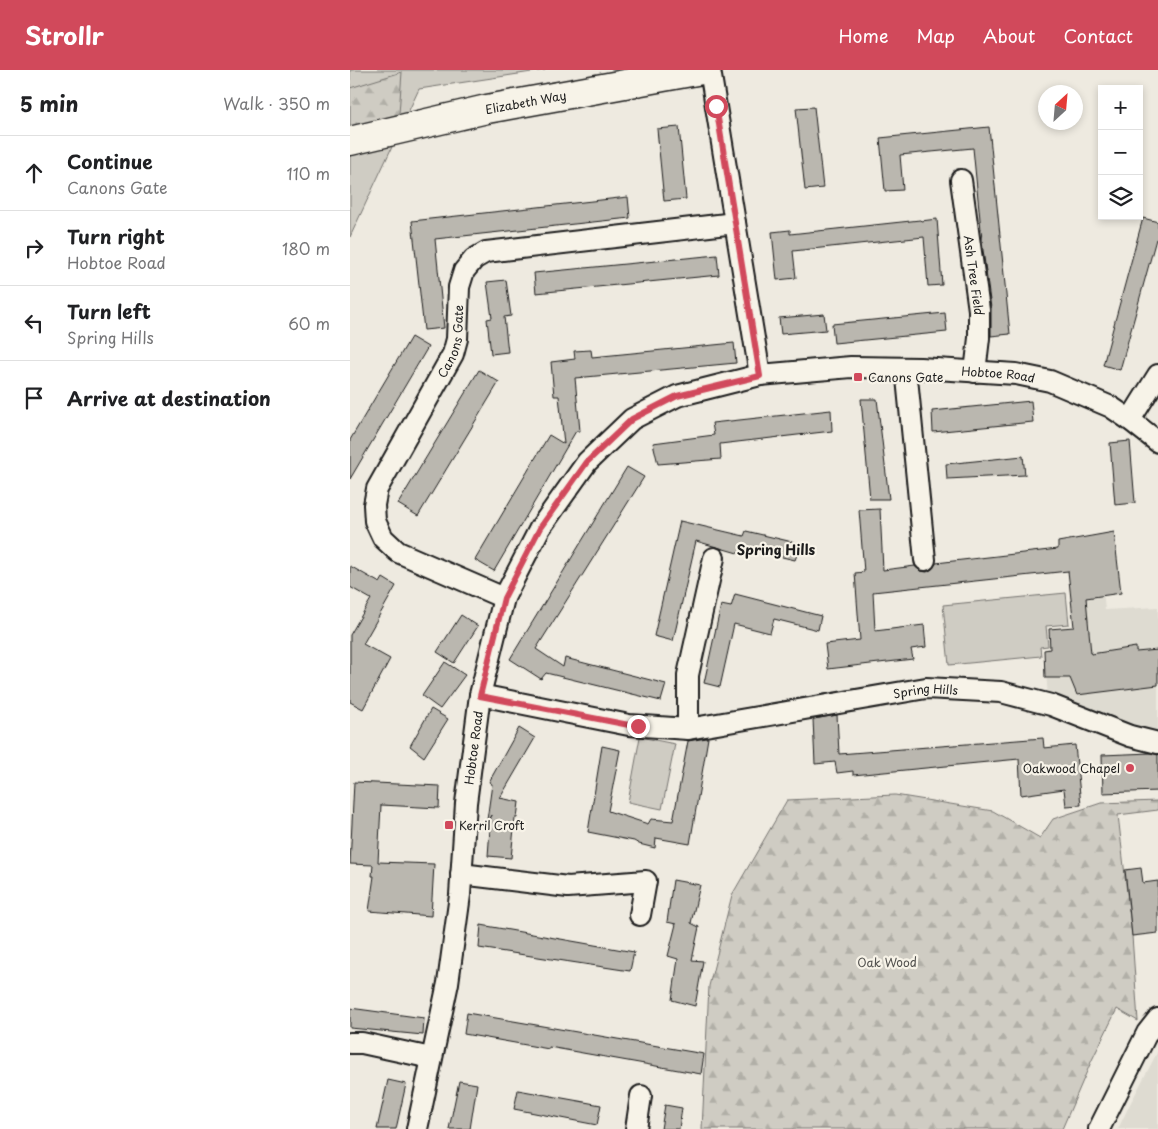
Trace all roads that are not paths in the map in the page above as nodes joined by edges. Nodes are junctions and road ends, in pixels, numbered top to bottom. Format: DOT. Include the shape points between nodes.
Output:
graph roads {
  1 [pos="702,70"];
  2 [pos="710,70"];
  3 [pos="350,141"];
  4 [pos="962,180"];
  5 [pos="735,223"];
  6 [pos="906,368"];
  7 [pos="975,372"];
  8 [pos="760,376"];
  9 [pos="1158,376"];
  10 [pos="1130,420"];
  11 [pos="1158,442"];
  12 [pos="714,558"];
  13 [pos="925,560"];
  14 [pos="504,598"];
  15 [pos="480,696"];
  16 [pos="688,729"];
  17 [pos="1158,743"];
  18 [pos="462,874"];
  19 [pos="640,915"];
  20 [pos="1158,1019"];
  21 [pos="350,1042"];
  22 [pos="432,1058"];
  23 [pos="641,1096"];
  24 [pos="417,1129"];
  25 [pos="636,1129"];
  26 [pos="1099,1129"];
  1 -- 3 [label="main road, Elizabeth Way" via="487,109"];
  2 -- 5 [label="street"];
  4 -- 7 [label="street, Ash Tree Field" via="979,310"];
  5 -- 8 [label="street"];
  5 -- 14 [label="street, Canons Gate" via="486,252 474,259 464,271 459,287 458,339 453,354 377,489 375,521 382,538 398,552"];
  6 -- 7 [label="street, Hobtoe Road"];
  6 -- 8 [label="street, Hobtoe Road" via="851,367"];
  6 -- 13 [label="street"];
  7 -- 10 [label="street, Hobtoe Road" via="1016,374 1050,381 1111,407"];
  8 -- 14 [label="street, Hobtoe Road" via="677,396 632,419 587,462 540,528"];
  9 -- 10 [label="street"];
  10 -- 11 [label="street, Hobtoe Road"];
  12 -- 16 [label="street" via="688,675"];
  14 -- 15 [label="street, Hobtoe Road"];
  15 -- 16 [label="street, Spring Hills" via="629,725"];
  15 -- 18 [label="street, Hobtoe Road" via="466,803"];
  16 -- 17 [label="street, Spring Hills" via="926,688 1000,692 1051,705 1130,736"];
  18 -- 19 [label="street" via="568,887 646,881"];
  18 -- 22 [label="street, Hobtoe Road" via="448,983"];
  20 -- 26 [label="street" via="1147,1033"];
  21 -- 22 [label="street"];
  22 -- 24 [label="street, Hobtoe Road"];
  23 -- 25 [label="street"];
}
